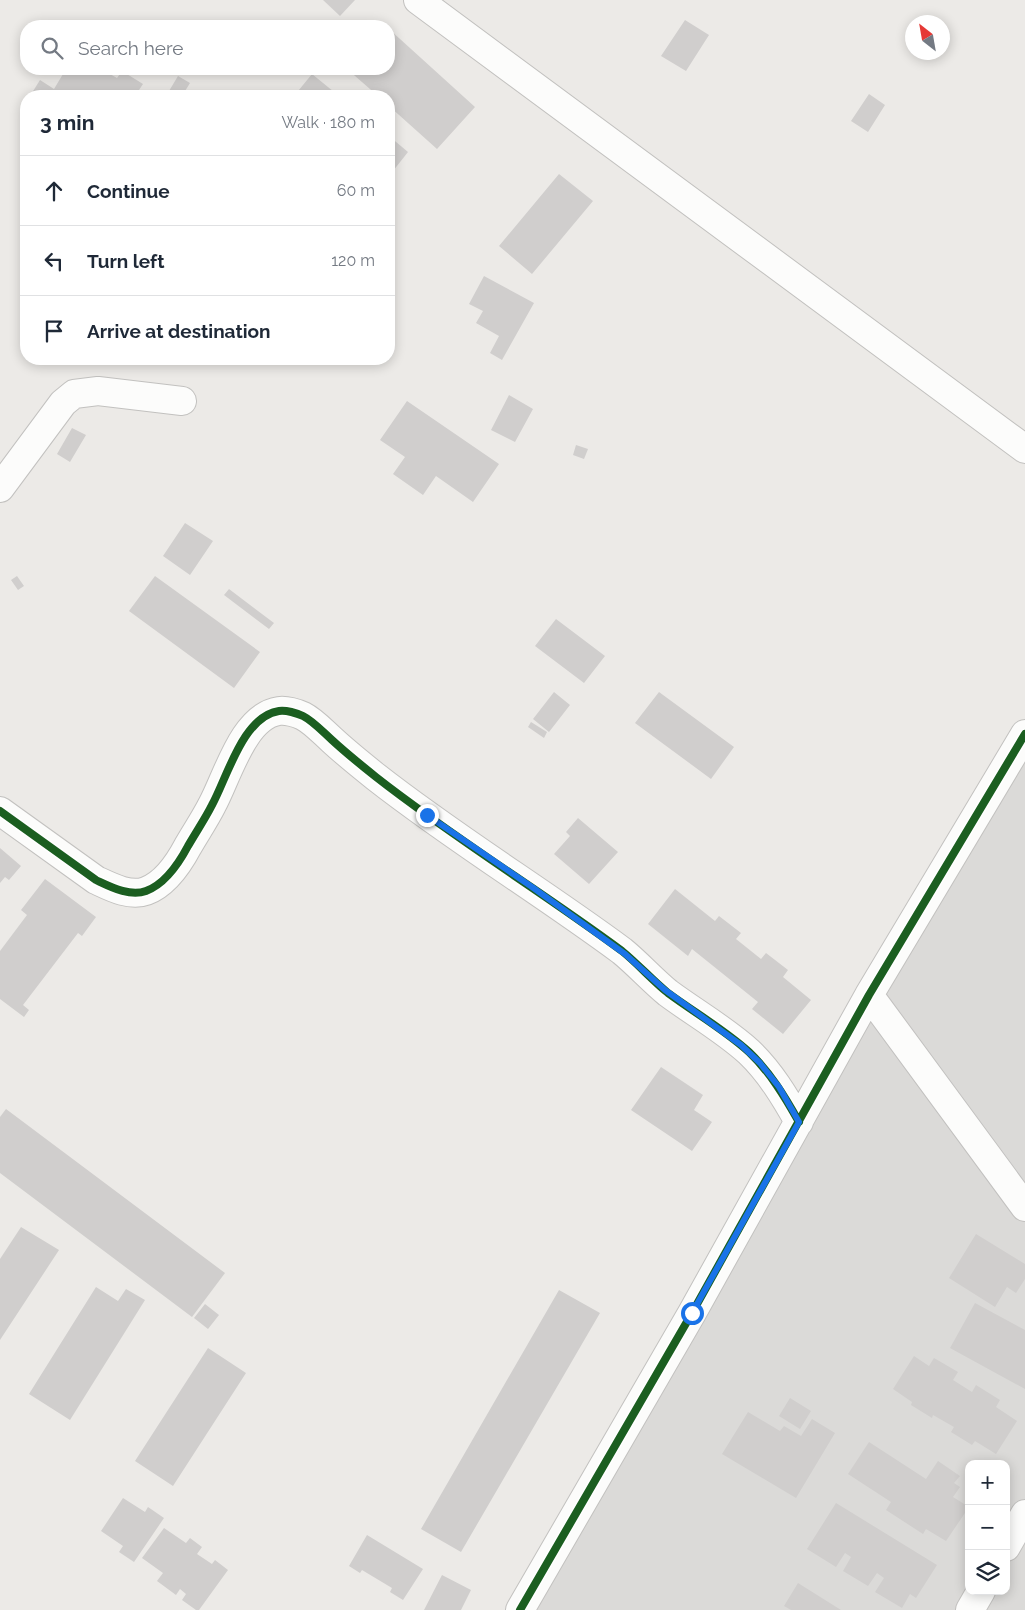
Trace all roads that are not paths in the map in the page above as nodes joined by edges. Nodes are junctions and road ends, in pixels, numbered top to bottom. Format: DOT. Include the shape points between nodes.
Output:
graph roads {
  1 [pos="418,0"];
  2 [pos="182,401"];
  3 [pos="1025,449"];
  4 [pos="0,488"];
  5 [pos="1025,734"];
  6 [pos="0,811"];
  7 [pos="869,996"];
  8 [pos="799,1122"];
  9 [pos="1025,1207"];
  10 [pos="1025,1514"];
  11 [pos="1010,1540"];
  12 [pos="979,1595"];
  13 [pos="520,1610"];
  14 [pos="970,1610"];
  1 -- 3 [label="street"];
  2 -- 4 [label="street" via="98,391 74,394 63,403"];
  5 -- 7 [label="street"];
  6 -- 8 [label="street" via="96,880 125,892 147,891 162,882 180,860 256,723 266,715 281,711 302,715 395,793 611,943 665,990 741,1045 779,1087"];
  7 -- 8 [label="street"];
  7 -- 9 [label="street"];
  8 -- 13 [label="street"];
  10 -- 11 [label="street"];
  12 -- 14 [label="street"];
}
